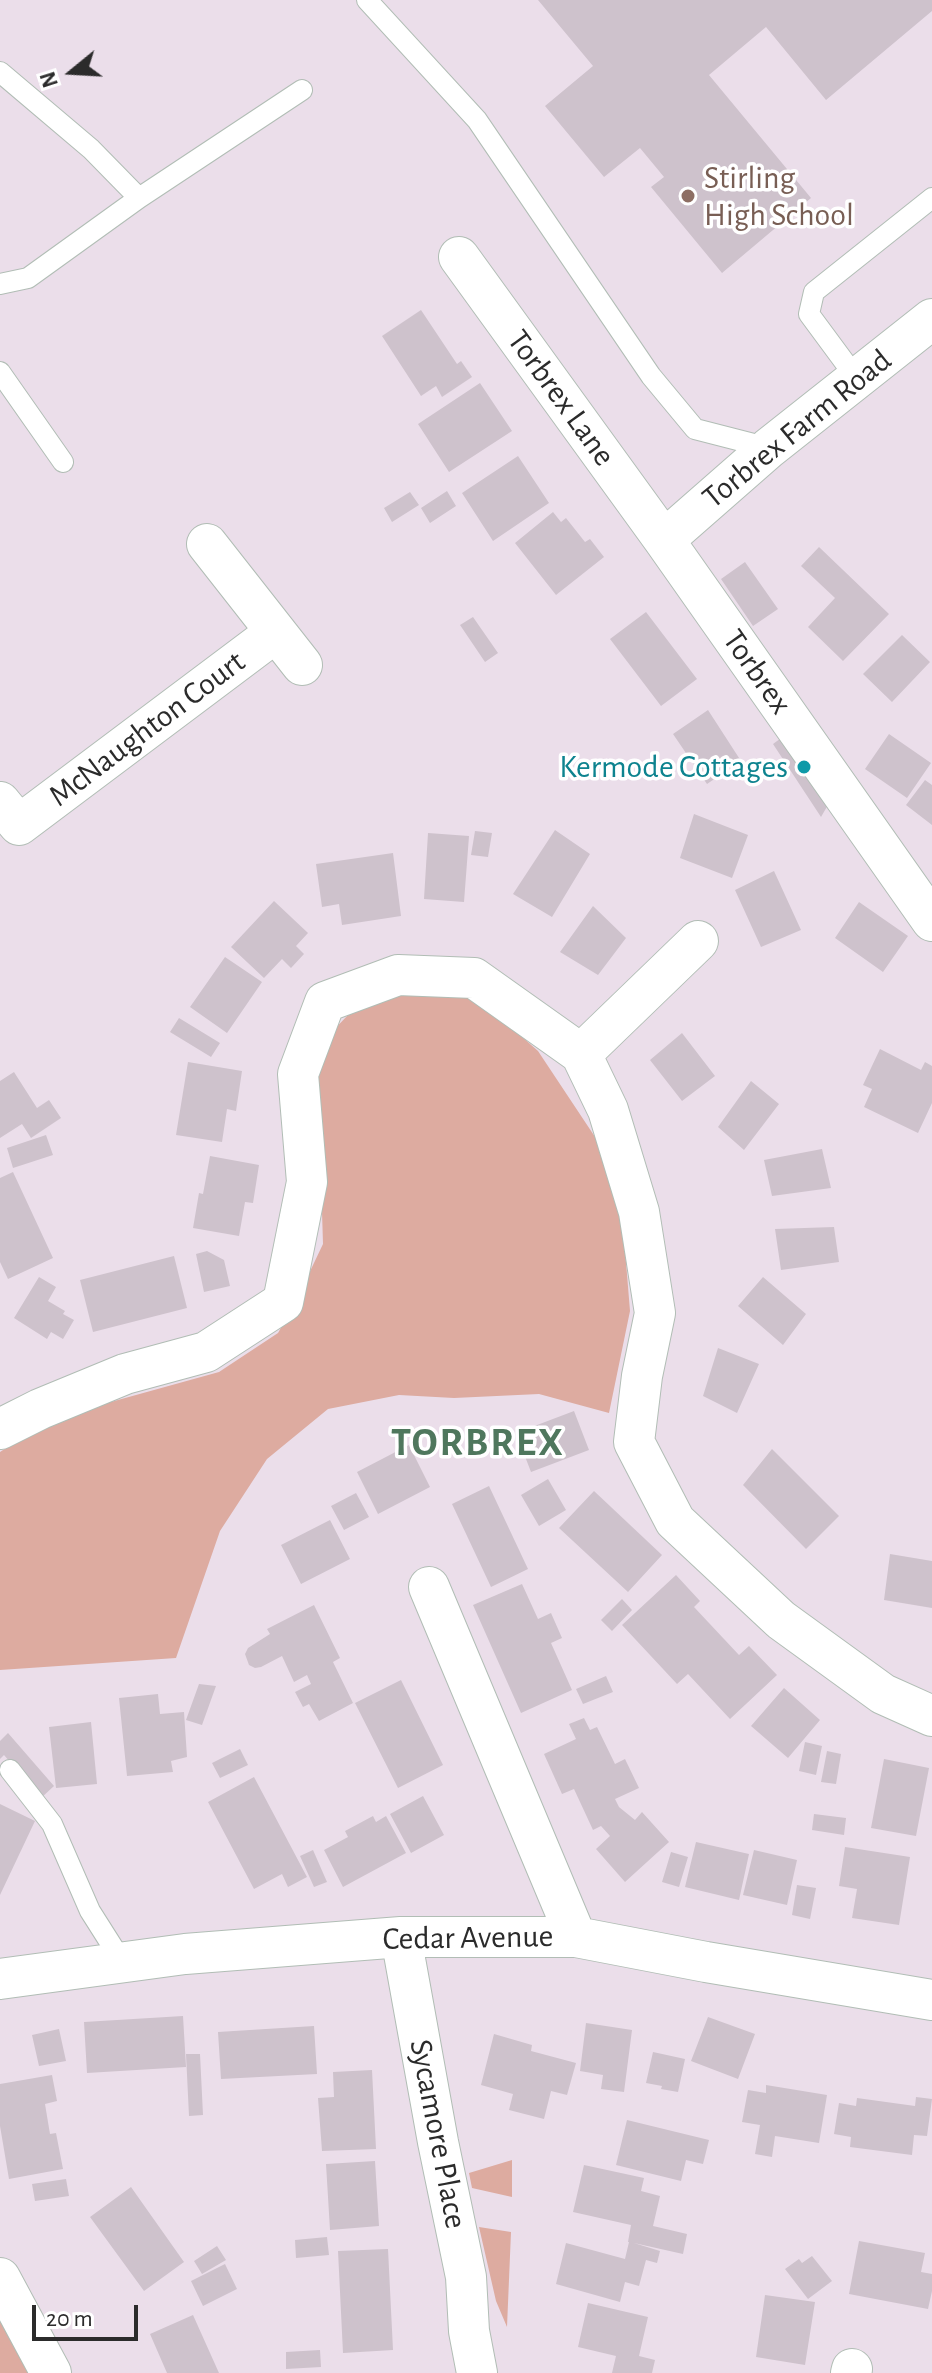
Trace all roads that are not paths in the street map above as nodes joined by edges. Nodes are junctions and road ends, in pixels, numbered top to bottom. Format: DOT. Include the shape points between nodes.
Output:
graph roads {
  1 [pos="367,0"];
  2 [pos="0,72"];
  3 [pos="302,90"];
  4 [pos="139,198"];
  5 [pos="932,198"];
  6 [pos="459,257"];
  7 [pos="0,284"];
  8 [pos="932,319"];
  9 [pos="0,372"];
  10 [pos="857,379"];
  11 [pos="769,448"];
  12 [pos="63,462"];
  13 [pos="664,540"];
  14 [pos="207,544"];
  15 [pos="276,632"];
  16 [pos="302,665"];
  17 [pos="6,823"];
  18 [pos="932,921"];
  19 [pos="698,941"];
  20 [pos="581,1054"];
  21 [pos="4,1416"];
  22 [pos="429,1587"];
  23 [pos="932,1716"];
  24 [pos="10,1770"];
  25 [pos="401,1937"];
  26 [pos="576,1937"];
  27 [pos="123,1963"];
  28 [pos="0,1979"];
  29 [pos="932,2000"];
  30 [pos="0,2278"];
  31 [pos="469,2331"];
  32 [pos="51,2373"];
  33 [pos="449,2373"];
  34 [pos="477,2373"];
  1 -- 11 [label="lane" via="477,120 651,376 695,429"];
  2 -- 4 [label="lane" via="91,149"];
  3 -- 4 [label="lane"];
  4 -- 7 [label="lane" via="28,278"];
  5 -- 10 [label="lane" via="814,292 809,314"];
  6 -- 13 [label="street, Torbrex Lane"];
  8 -- 10 [label="street, Torbrex Farm Road"];
  9 -- 12 [label="lane"];
  10 -- 11 [label="street, Torbrex Farm Road"];
  11 -- 13 [label="street, Torbrex Farm Road"];
  13 -- 18 [label="street, Torbrex"];
  14 -- 15 [label="street"];
  15 -- 16 [label="street"];
  15 -- 17 [label="street, McNaughton Court"];
  19 -- 20 [label="street"];
  20 -- 21 [label="street" via="474,978 398,975 325,1002 298,1074 307,1182 283,1302 206,1352"];
  20 -- 23 [label="street" via="608,1110 639,1212 655,1313 634,1442 675,1521 781,1620 883,1694"];
  22 -- 26 [label="street"];
  24 -- 27 [label="lane" via="52,1824 90,1911"];
  25 -- 26 [label="street, Cedar Avenue"];
  25 -- 27 [label="street, Cedar Avenue"];
  25 -- 31 [label="street, Sycamore Place" via="466,2277"];
  26 -- 29 [label="street, Cedar Avenue"];
  27 -- 28 [label="street, Cedar Avenue"];
  30 -- 32 [label="street"];
  31 -- 33 [label="street, Sycamore Place"];
  31 -- 34 [label="street, Sycamore Place"];
}
